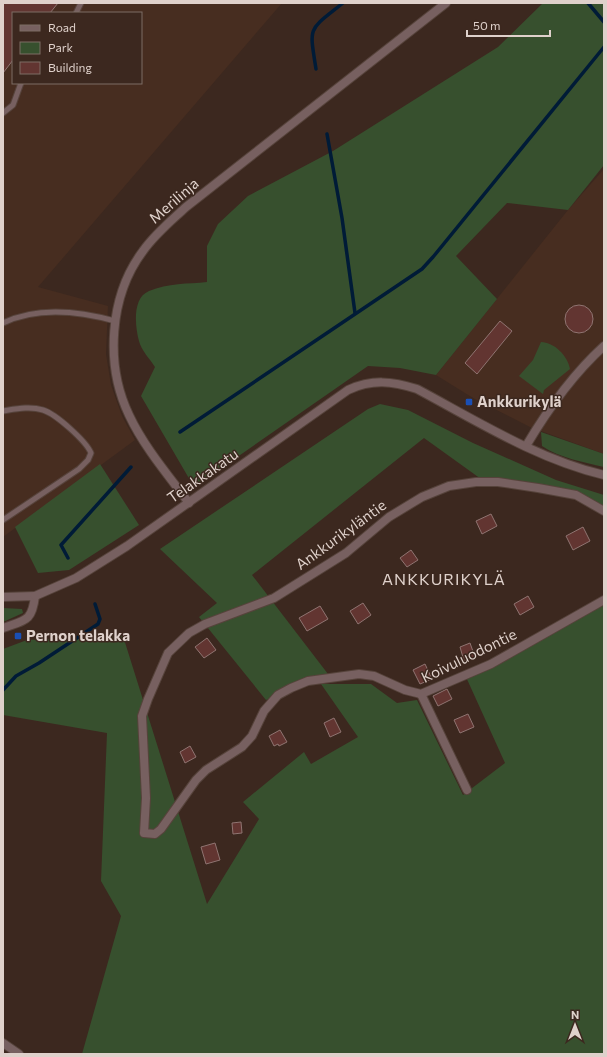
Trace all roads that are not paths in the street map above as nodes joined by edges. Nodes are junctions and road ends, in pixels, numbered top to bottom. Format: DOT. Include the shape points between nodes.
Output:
graph roads {
  1 [pos="81,3"];
  2 [pos="446,3"];
  3 [pos="76,12"];
  4 [pos="21,84"];
  5 [pos="3,113"];
  6 [pos="115,322"];
  7 [pos="3,323"];
  8 [pos="604,346"];
  9 [pos="3,411"];
  10 [pos="526,446"];
  11 [pos="604,475"];
  12 [pos="188,503"];
  13 [pos="604,511"];
  14 [pos="3,520"];
  15 [pos="35,596"];
  16 [pos="3,597"];
  17 [pos="604,600"];
  18 [pos="3,628"];
  19 [pos="421,694"];
  20 [pos="467,790"];
  21 [pos="144,833"];
  22 [pos="3,1043"];
  23 [pos="19,1054"];
  1 -- 3 [label="lane"];
  2 -- 6 [label="street, Merilinja" via="164,227 142,252 134,266 125,284"];
  4 -- 5 [label="lane" via="12,105"];
  6 -- 7 [label="lane" via="92,315 52,311 35,313"];
  6 -- 12 [label="street, Merilinja" via="114,364 129,415"];
  8 -- 10 [label="street" via="573,377 546,412"];
  9 -- 14 [label="lane" via="25,408 44,410 57,418 88,446 91,453 79,469"];
  10 -- 11 [label="street, Telakkakatu" via="558,461"];
  10 -- 12 [label="street, Telakkakatu" via="417,389 398,383 371,382 348,390"];
  12 -- 15 [label="street, Telakkakatu" via="76,578"];
  13 -- 21 [label="street, Ankkurikyläntie" via="576,495 544,489 498,482 449,486 422,497 389,517 346,553 274,598 205,624 189,633 168,653 142,716 146,798"];
  15 -- 16 [label="street, Telakkakatu"];
  15 -- 18 [label="street" via="33,613 28,618"];
  17 -- 19 [label="street, Koivuluodontie" via="491,664"];
  19 -- 20 [label="street"];
  19 -- 21 [label="street, Koivuluodontie" via="374,676 359,674 308,681 291,688 278,695 264,711 252,736 242,747 206,770 196,780 161,829 155,834"];
  22 -- 23 [label="street"];
}
